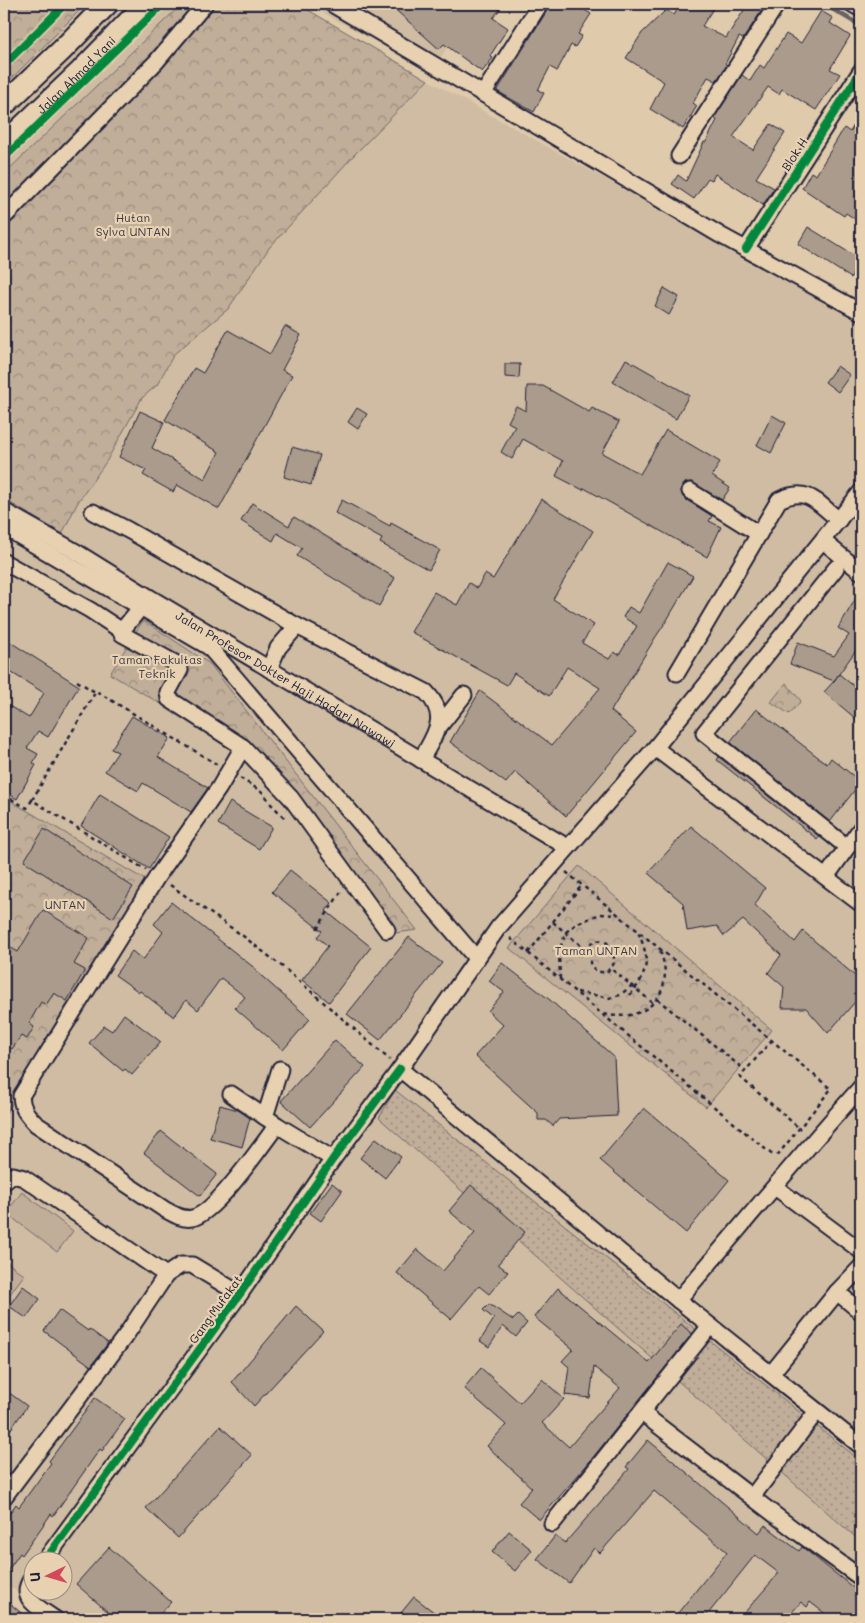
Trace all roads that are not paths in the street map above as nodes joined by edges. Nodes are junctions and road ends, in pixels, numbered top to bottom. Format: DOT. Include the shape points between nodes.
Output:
graph roads {
  1 [pos="107,4"];
  2 [pos="146,4"];
  3 [pos="205,4"];
  4 [pos="332,4"];
  5 [pos="540,4"];
  6 [pos="852,4"];
  7 [pos="775,7"];
  8 [pos="861,9"];
  9 [pos="861,70"];
  10 [pos="483,94"];
  11 [pos="4,105"];
  12 [pos="4,144"];
  13 [pos="679,156"];
  14 [pos="4,217"];
  15 [pos="746,249"];
  16 [pos="861,312"];
  17 [pos="690,491"];
  18 [pos="861,492"];
  19 [pos="4,511"];
  20 [pos="93,512"];
  21 [pos="839,520"];
  22 [pos="4,527"];
  23 [pos="759,534"];
  24 [pos="823,541"];
  25 [pos="4,562"];
  26 [pos="836,568"];
  27 [pos="861,572"];
  28 [pos="142,601"];
  29 [pos="297,626"];
  30 [pos="122,631"];
  31 [pos="269,669"];
  32 [pos="677,673"];
  33 [pos="464,695"];
  34 [pos="438,728"];
  35 [pos="243,747"];
  36 [pos="656,748"];
  37 [pos="421,760"];
  38 [pos="861,828"];
  39 [pos="567,848"];
  40 [pos="847,848"];
  41 [pos="826,877"];
  42 [pos="861,904"];
  43 [pos="387,930"];
  44 [pos="476,958"];
  45 [pos="280,1069"];
  46 [pos="400,1070"];
  47 [pos="861,1087"];
  48 [pos="230,1094"];
  49 [pos="271,1121"];
  50 [pos="333,1159"];
  51 [pos="4,1182"];
  52 [pos="775,1187"];
  53 [pos="860,1247"];
  54 [pos="861,1266"];
  55 [pos="166,1275"];
  56 [pos="837,1292"];
  57 [pos="240,1294"];
  58 [pos="678,1300"];
  59 [pos="861,1312"];
  60 [pos="710,1326"];
  61 [pos="770,1374"];
  62 [pos="817,1411"];
  63 [pos="642,1413"];
  64 [pos="861,1446"];
  65 [pos="4,1497"];
  66 [pos="752,1497"];
  67 [pos="552,1524"];
  68 [pos="52,1550"];
  69 [pos="861,1578"];
  70 [pos="30,1600"];
  71 [pos="55,1619"];
  1 -- 11 [label="highway"];
  2 -- 12 [label="highway, Jalan Ahmad Yani"];
  3 -- 14 [label="street" via="156,62"];
  4 -- 10 [label="street"];
  5 -- 10 [label="street"];
  6 -- 8 [label="street"];
  7 -- 13 [label="street"];
  9 -- 15 [label="street, Blok H"];
  10 -- 15 [label="street"];
  15 -- 16 [label="street"];
  17 -- 23 [label="street"];
  18 -- 21 [label="street, Gang Mufakat"];
  19 -- 28 [label="street, Jalan Profesor Dokter Haji Hadari Nawawi" via="78,552"];
  20 -- 29 [label="street"];
  21 -- 23 [label="street" via="807,495 791,494 779,500"];
  21 -- 24 [label="street, Gang Mufakat"];
  22 -- 28 [label="street, Jalan Profesor Dokter Haji Hadari Nawawi"];
  23 -- 32 [label="street"];
  24 -- 27 [label="street"];
  24 -- 36 [label="street, Gang Mufakat"];
  25 -- 30 [label="street"];
  26 -- 40 [label="street" via="704,733"];
  28 -- 30 [label="street"];
  28 -- 31 [label="street, Jalan Profesor Dokter Haji Hadari Nawawi"];
  28 -- 44 [label="street, Jalan Profesor Dokter Haji Hadari Nawawi" via="209,647"];
  29 -- 31 [label="street" via="278,648"];
  29 -- 34 [label="street" via="426,692 434,700"];
  30 -- 35 [label="street" via="180,670 168,692 168,699"];
  31 -- 37 [label="street, Jalan Profesor Dokter Haji Hadari Nawawi"];
  33 -- 34 [label="street"];
  34 -- 37 [label="street"];
  35 -- 43 [label="street" via="291,798"];
  35 -- 49 [label="street" via="220,788 157,877 21,1096 26,1114 36,1124 184,1219 195,1218 212,1207 242,1171"];
  36 -- 39 [label="street, Gang Mufakat"];
  36 -- 41 [label="street"];
  37 -- 39 [label="street, Jalan Profesor Dokter Haji Hadari Nawawi"];
  38 -- 40 [label="street"];
  39 -- 44 [label="street, Gang Mufakat"];
  40 -- 41 [label="street"];
  41 -- 42 [label="street"];
  44 -- 46 [label="street, Gang Mufakat"];
  45 -- 49 [label="street"];
  46 -- 50 [label="street, Gang Mufakat"];
  46 -- 58 [label="street"];
  47 -- 52 [label="street"];
  48 -- 49 [label="street"];
  49 -- 50 [label="street"];
  50 -- 57 [label="street, Gang Mufakat"];
  51 -- 55 [label="street" via="13,1175 24,1178"];
  52 -- 53 [label="street"];
  52 -- 58 [label="street"];
  54 -- 56 [label="street"];
  55 -- 57 [label="street" via="181,1264 192,1265"];
  55 -- 65 [label="street" via="126,1335"];
  56 -- 59 [label="street"];
  56 -- 61 [label="street"];
  57 -- 68 [label="street, Gang Mufakat"];
  58 -- 60 [label="street"];
  60 -- 61 [label="street"];
  60 -- 63 [label="street"];
  61 -- 62 [label="street"];
  62 -- 64 [label="street"];
  62 -- 66 [label="street"];
  63 -- 66 [label="street"];
  63 -- 67 [label="street"];
  66 -- 69 [label="street"];
  70 -- 71 [label="street"];
}
